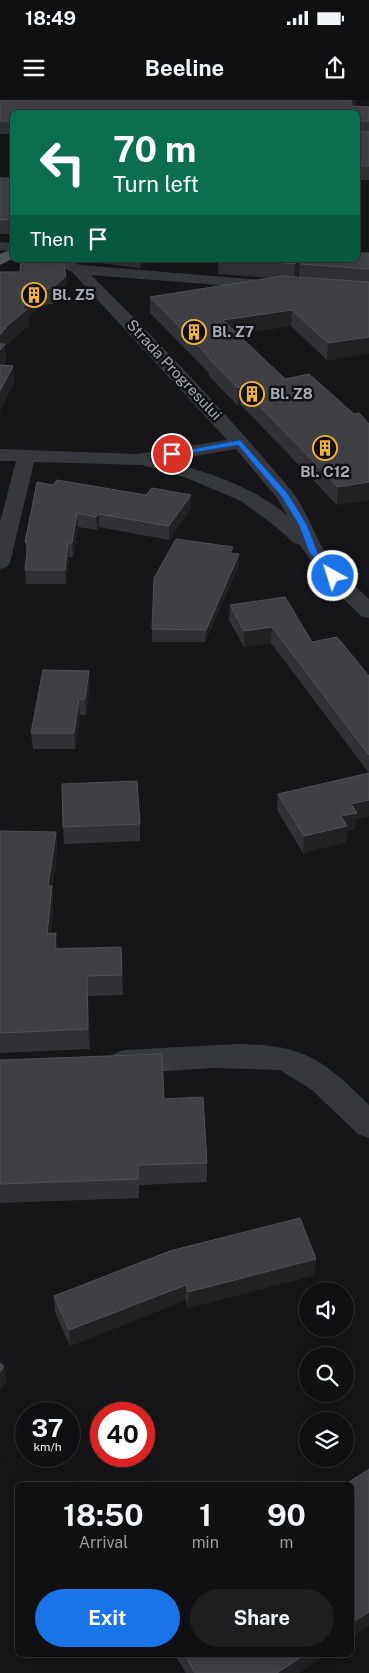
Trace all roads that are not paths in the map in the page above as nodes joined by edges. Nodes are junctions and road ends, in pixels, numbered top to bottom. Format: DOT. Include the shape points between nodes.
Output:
graph roads {
  1 [pos="60,262"];
  2 [pos="77,270"];
  3 [pos="291,286"];
  4 [pos="240,443"];
  5 [pos="0,455"];
  6 [pos="26,457"];
  7 [pos="137,460"];
  8 [pos="313,552"];
  9 [pos="0,563"];
  10 [pos="369,611"];
  11 [pos="96,1063"];
  12 [pos="369,1124"];
  1 -- 2 [label="street, Strada Progresului"];
  2 -- 3 [label="street"];
  2 -- 4 [label="street, Strada Progresului"];
  4 -- 7 [label="street"];
  4 -- 8 [label="street, Strada Progresului" via="285,495 303,525"];
  5 -- 6 [label="street"];
  6 -- 7 [label="street"];
  6 -- 9 [label="street"];
  7 -- 8 [label="street" via="212,478 238,489 266,507"];
  8 -- 10 [label="street, Strada Progresului"];
  11 -- 12 [label="street" via="251,1056 291,1060 339,1095"];
}
